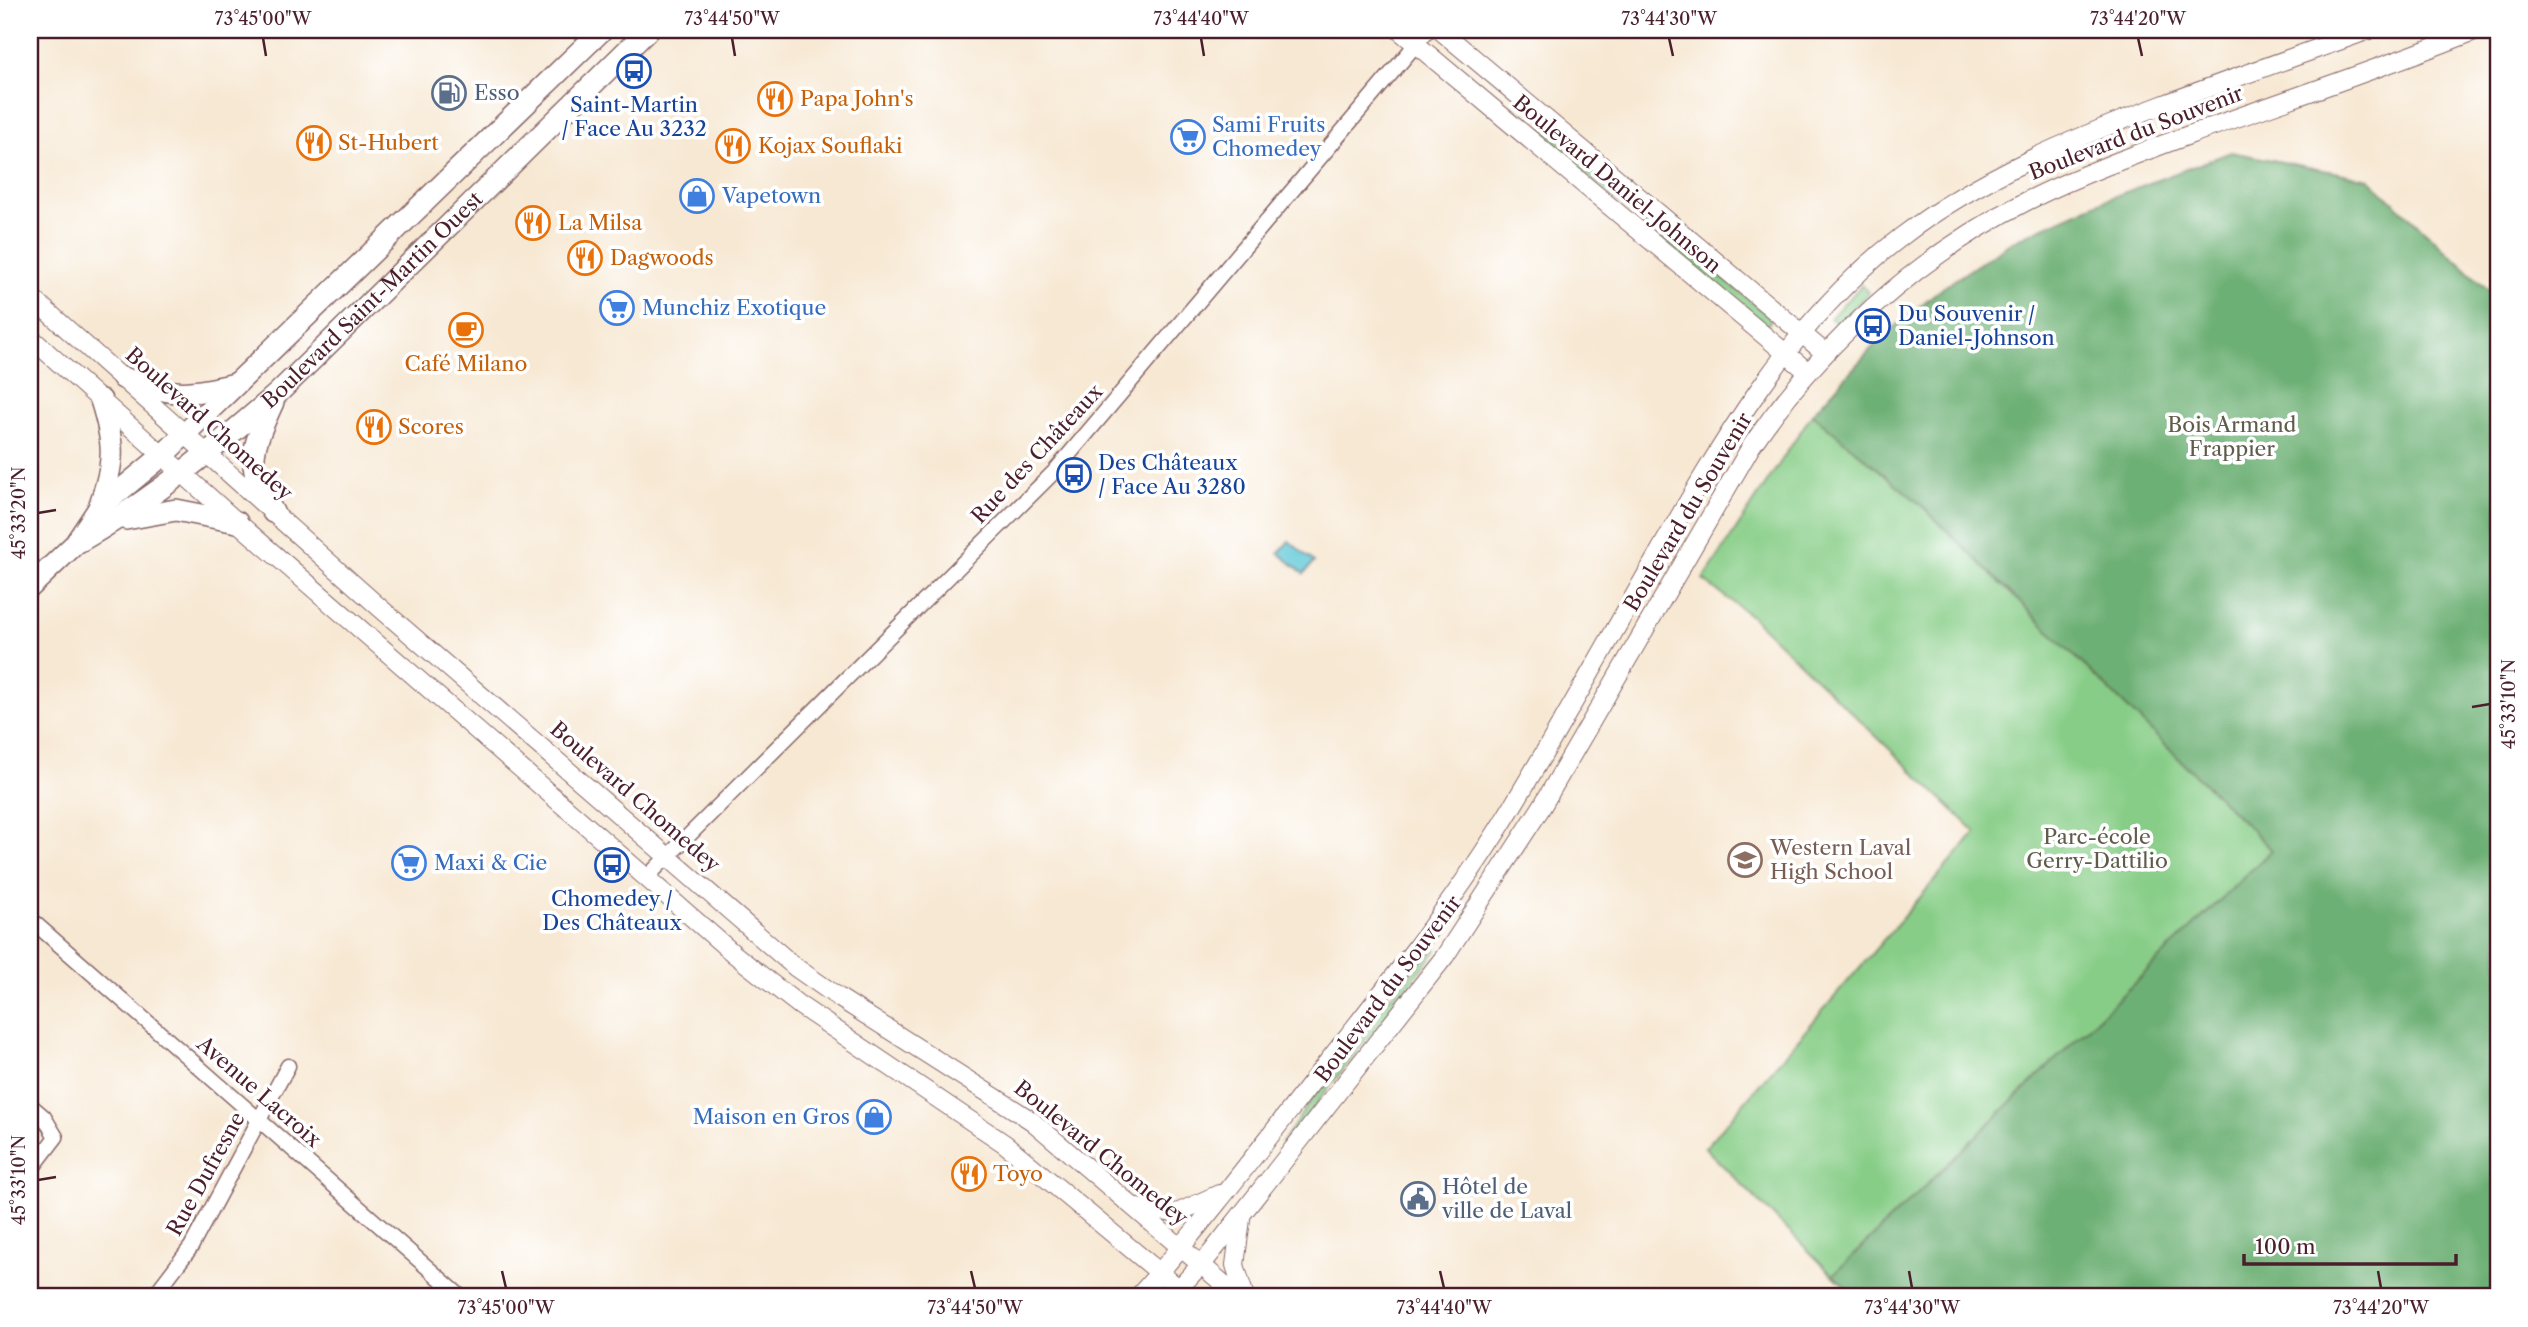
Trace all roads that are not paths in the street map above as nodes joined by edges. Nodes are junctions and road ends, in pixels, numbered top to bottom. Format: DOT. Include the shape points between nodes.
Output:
graph roads {
  1 [pos="602,30"];
  2 [pos="1399,30"];
  3 [pos="1428,30"];
  4 [pos="1440,30"];
  5 [pos="2369,30"];
  6 [pos="2477,30"];
  7 [pos="643,31"];
  8 [pos="1415,44"];
  9 [pos="30,296"];
  10 [pos="1802,334"];
  11 [pos="30,337"];
  12 [pos="1825,353"];
  13 [pos="1786,354"];
  14 [pos="1808,372"];
  15 [pos="123,378"];
  16 [pos="237,384"];
  17 [pos="277,394"];
  18 [pos="100,400"];
  19 [pos="185,434"];
  20 [pos="207,453"];
  21 [pos="162,456"];
  22 [pos="181,473"];
  23 [pos="273,512"];
  24 [pos="106,515"];
  25 [pos="237,522"];
  26 [pos="30,587"];
  27 [pos="667,856"];
  28 [pos="646,878"];
  29 [pos="30,919"];
  30 [pos="288,1066"];
  31 [pos="30,1105"];
  32 [pos="259,1121"];
  33 [pos="30,1171"];
  34 [pos="1228,1188"];
  35 [pos="1134,1208"];
  36 [pos="1242,1215"];
  37 [pos="1181,1248"];
  38 [pos="1201,1265"];
  39 [pos="1160,1272"];
  40 [pos="30,1289"];
  41 [pos="1180,1294"];
  42 [pos="39,1297"];
  43 [pos="153,1297"];
  44 [pos="461,1297"];
  45 [pos="1138,1297"];
  46 [pos="1239,1297"];
  47 [pos="1245,1297"];
  1 -- 16 [label="main road, Boulevard Saint-Martin Ouest"];
  2 -- 8 [label="street, Boulevard Daniel-Johnson"];
  3 -- 8 [label="street, Rue des Châteaux"];
  4 -- 10 [label="street, Boulevard Daniel-Johnson"];
  5 -- 10 [label="street, Boulevard du Souvenir" via="2099,128 2004,171 1950,202 1871,261"];
  6 -- 12 [label="street, Boulevard du Souvenir" via="2139,153 2024,202 1929,263"];
  7 -- 17 [label="main road, Boulevard Saint-Martin Ouest"];
  8 -- 13 [label="street, Boulevard Daniel-Johnson"];
  8 -- 27 [label="street, Rue des Châteaux" via="1055,471"];
  9 -- 15 [label="street, Boulevard Chomedey"];
  10 -- 12 [label="street, Boulevard Daniel-Johnson"];
  10 -- 13 [label="street, Boulevard du Souvenir"];
  11 -- 18 [label="street"];
  12 -- 14 [label="street, Boulevard du Souvenir"];
  13 -- 14 [label="street, Boulevard Daniel-Johnson"];
  13 -- 34 [label="street, Boulevard du Souvenir" via="1711,462 1459,890"];
  14 -- 36 [label="street, Boulevard du Souvenir" via="1735,472 1551,791 1445,956"];
  15 -- 16 [label="main road" via="179,394"];
  15 -- 19 [label="street, Boulevard Chomedey"];
  16 -- 19 [label="main road, Boulevard Saint-Martin Ouest"];
  17 -- 20 [label="main road, Boulevard Saint-Martin Ouest"];
  17 -- 23 [label="main road" via="253,458 259,488"];
  18 -- 21 [label="street"];
  18 -- 24 [label="main road" via="112,447"];
  19 -- 20 [label="street, Boulevard Chomedey"];
  19 -- 21 [label="main road, Boulevard Saint-Martin Ouest"];
  20 -- 22 [label="main road, Boulevard Saint-Martin Ouest"];
  20 -- 23 [label="street, Boulevard Chomedey"];
  21 -- 22 [label="street"];
  21 -- 24 [label="main road, Boulevard Saint-Martin Ouest"];
  22 -- 24 [label="main road, Boulevard Saint-Martin Ouest"];
  22 -- 25 [label="street"];
  23 -- 27 [label="street, Boulevard Chomedey"];
  24 -- 25 [label="main road" via="176,510"];
  24 -- 26 [label="main road, Boulevard Saint-Martin Ouest"];
  25 -- 28 [label="street"];
  27 -- 28 [label="street, Rue des Châteaux"];
  27 -- 35 [label="street, Boulevard Chomedey" via="806,975 1014,1109"];
  28 -- 39 [label="street" via="799,1005 1005,1144"];
  29 -- 32 [label="street, Avenue Lacroix"];
  30 -- 32 [label="street, Rue Dufresne"];
  31 -- 33 [label="street" via="56,1137"];
  32 -- 43 [label="street, Rue Dufresne" via="191,1247"];
  32 -- 44 [label="street, Avenue Lacroix"];
  34 -- 35 [label="street" via="1177,1213"];
  34 -- 37 [label="street, Boulevard du Souvenir"];
  35 -- 37 [label="street, Boulevard Chomedey"];
  36 -- 38 [label="street, Boulevard du Souvenir"];
  36 -- 47 [label="street" via="1235,1265"];
  37 -- 38 [label="street, Boulevard Chomedey"];
  37 -- 39 [label="street, Boulevard du Souvenir"];
  38 -- 41 [label="street, Boulevard du Souvenir"];
  38 -- 46 [label="street, Boulevard Chomedey"];
  39 -- 41 [label="street"];
  39 -- 45 [label="street, Boulevard du Souvenir"];
  40 -- 42 [label="street"];
}
